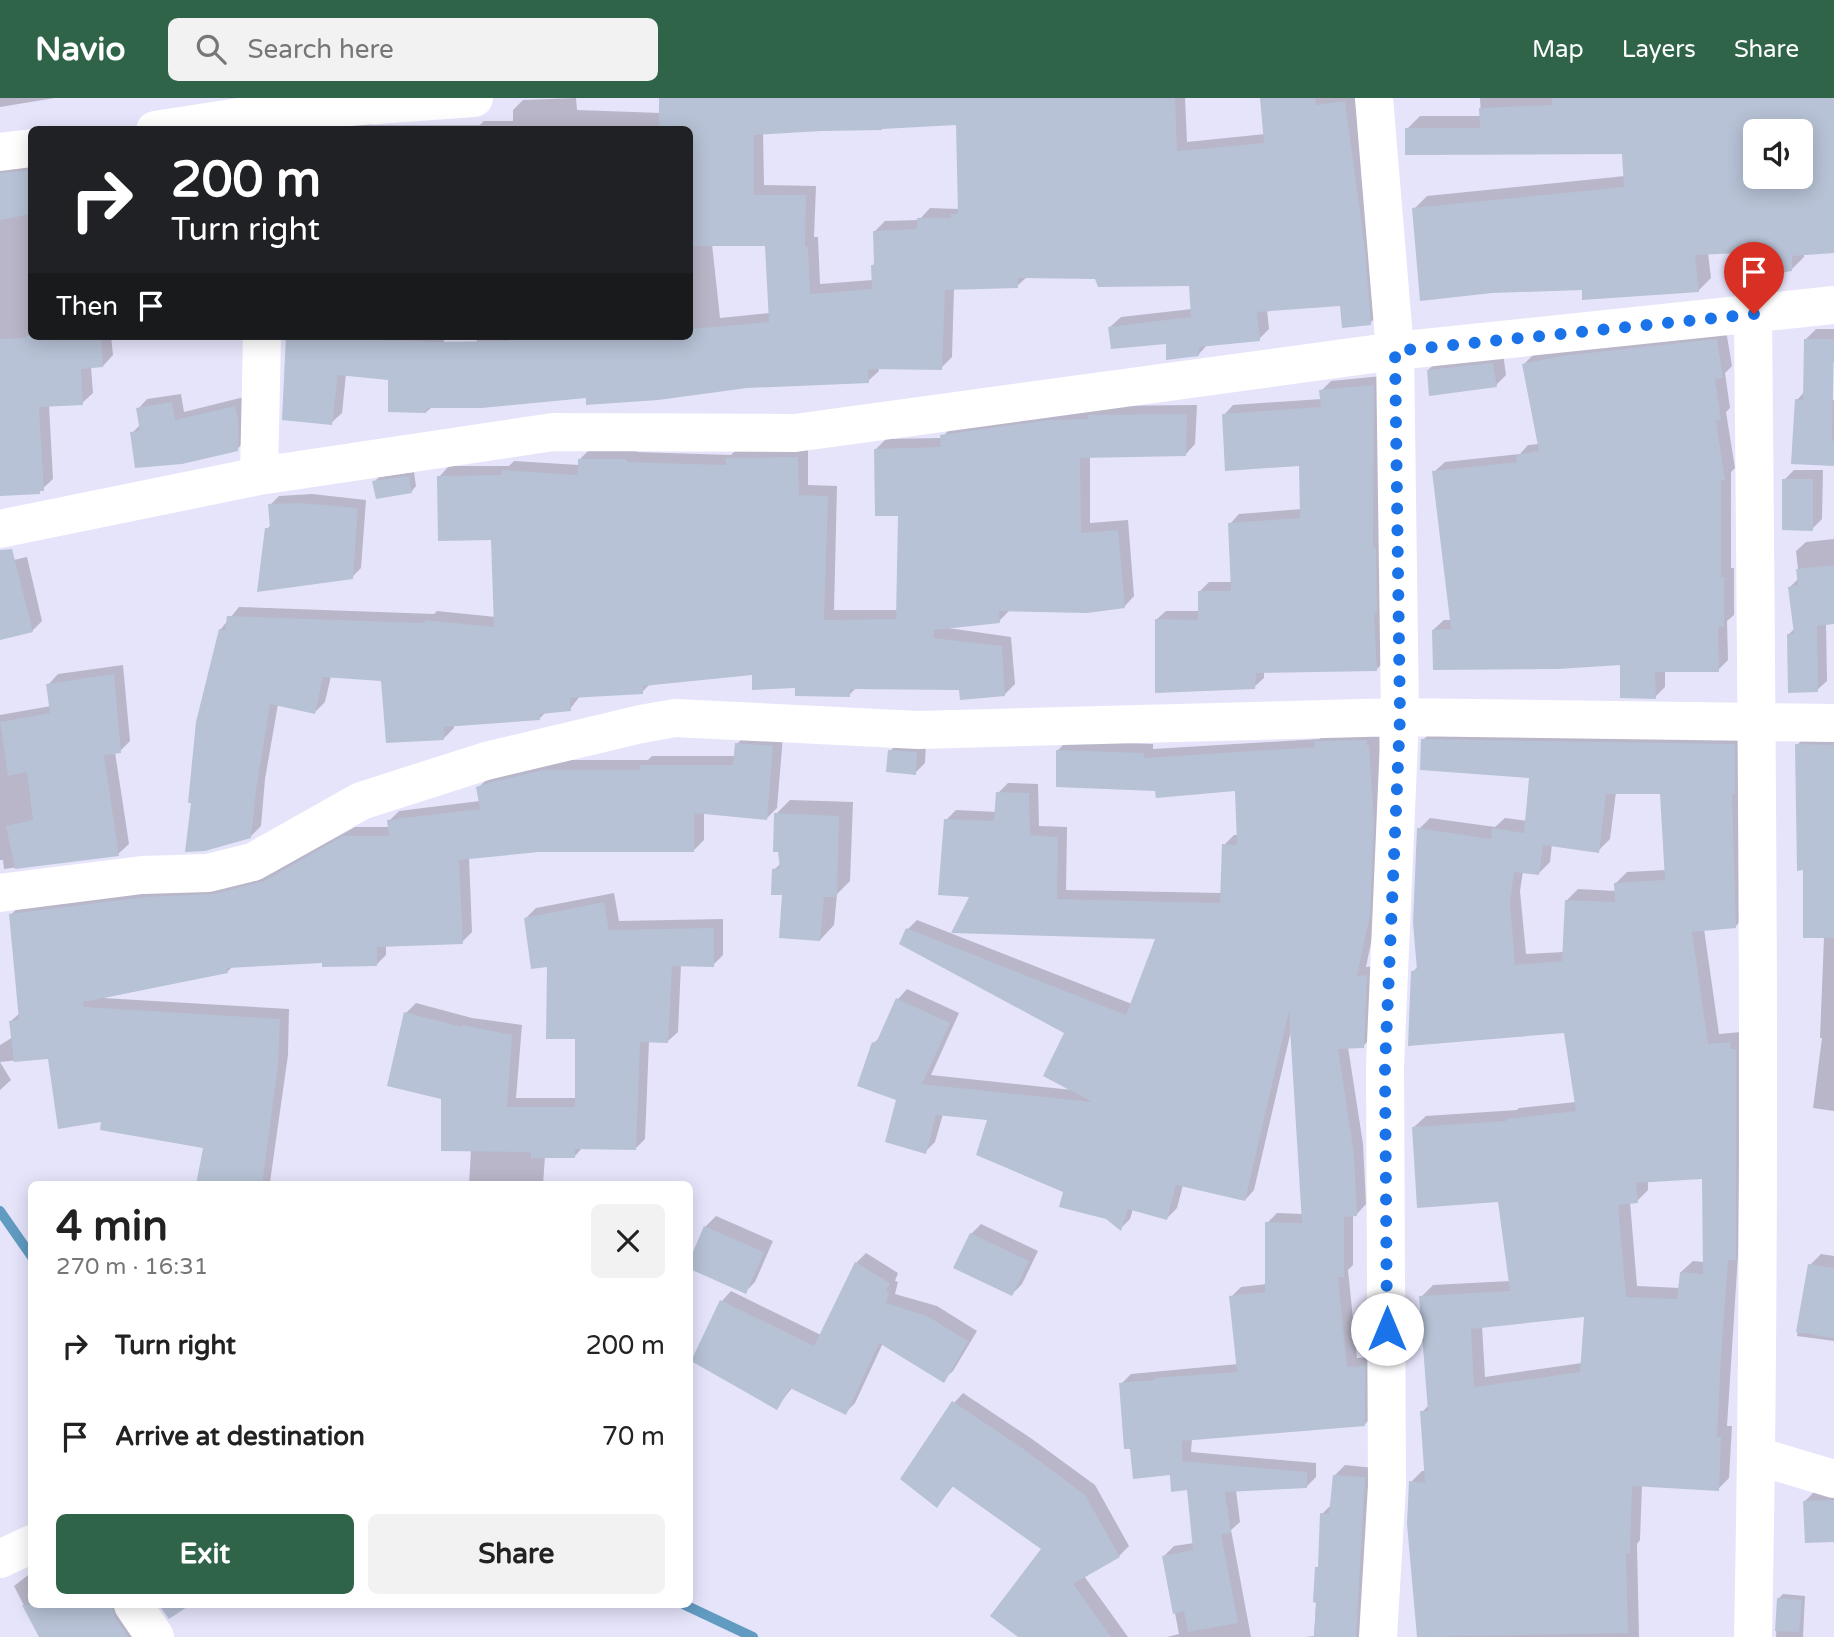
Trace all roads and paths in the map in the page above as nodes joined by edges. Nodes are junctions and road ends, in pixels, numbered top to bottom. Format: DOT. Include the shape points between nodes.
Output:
graph roads {
  1 [pos="474,98"];
  2 [pos="1374,98"];
  3 [pos="265,114"];
  4 [pos="182,126"];
  5 [pos="28,148"];
  6 [pos="0,152"];
  7 [pos="1834,305"];
  8 [pos="1754,314"];
  9 [pos="262,340"];
  10 [pos="1395,351"];
  11 [pos="260,476"];
  12 [pos="0,529"];
  13 [pos="1400,717"];
  14 [pos="1757,723"];
  15 [pos="1834,723"];
  16 [pos="0,893"];
  17 [pos="1757,1456"];
  18 [pos="1834,1479"];
  19 [pos="28,1546"];
  20 [pos="0,1559"];
  21 [pos="135,1608"];
  22 [pos="155,1637"];
  23 [pos="1378,1637"];
  24 [pos="1753,1637"];
  1 -- 3 [label="street"];
  2 -- 10 [label="street"];
  3 -- 4 [label="street"];
  5 -- 6 [label="street"];
  7 -- 8 [label="street"];
  8 -- 10 [label="street"];
  8 -- 14 [label="street"];
  9 -- 11 [label="street"];
  10 -- 11 [label="street" via="796,433 554,432"];
  10 -- 13 [label="street"];
  11 -- 12 [label="street"];
  13 -- 14 [label="street"];
  13 -- 16 [label="street" via="918,730 675,718 486,761 361,801 253,862 208,873 142,875"];
  13 -- 23 [label="street" via="1385,1066 1387,1486"];
  14 -- 15 [label="street"];
  14 -- 17 [label="street"];
  17 -- 18 [label="street"];
  17 -- 24 [label="street"];
  19 -- 20 [label="street"];
  21 -- 22 [label="street"];
}
